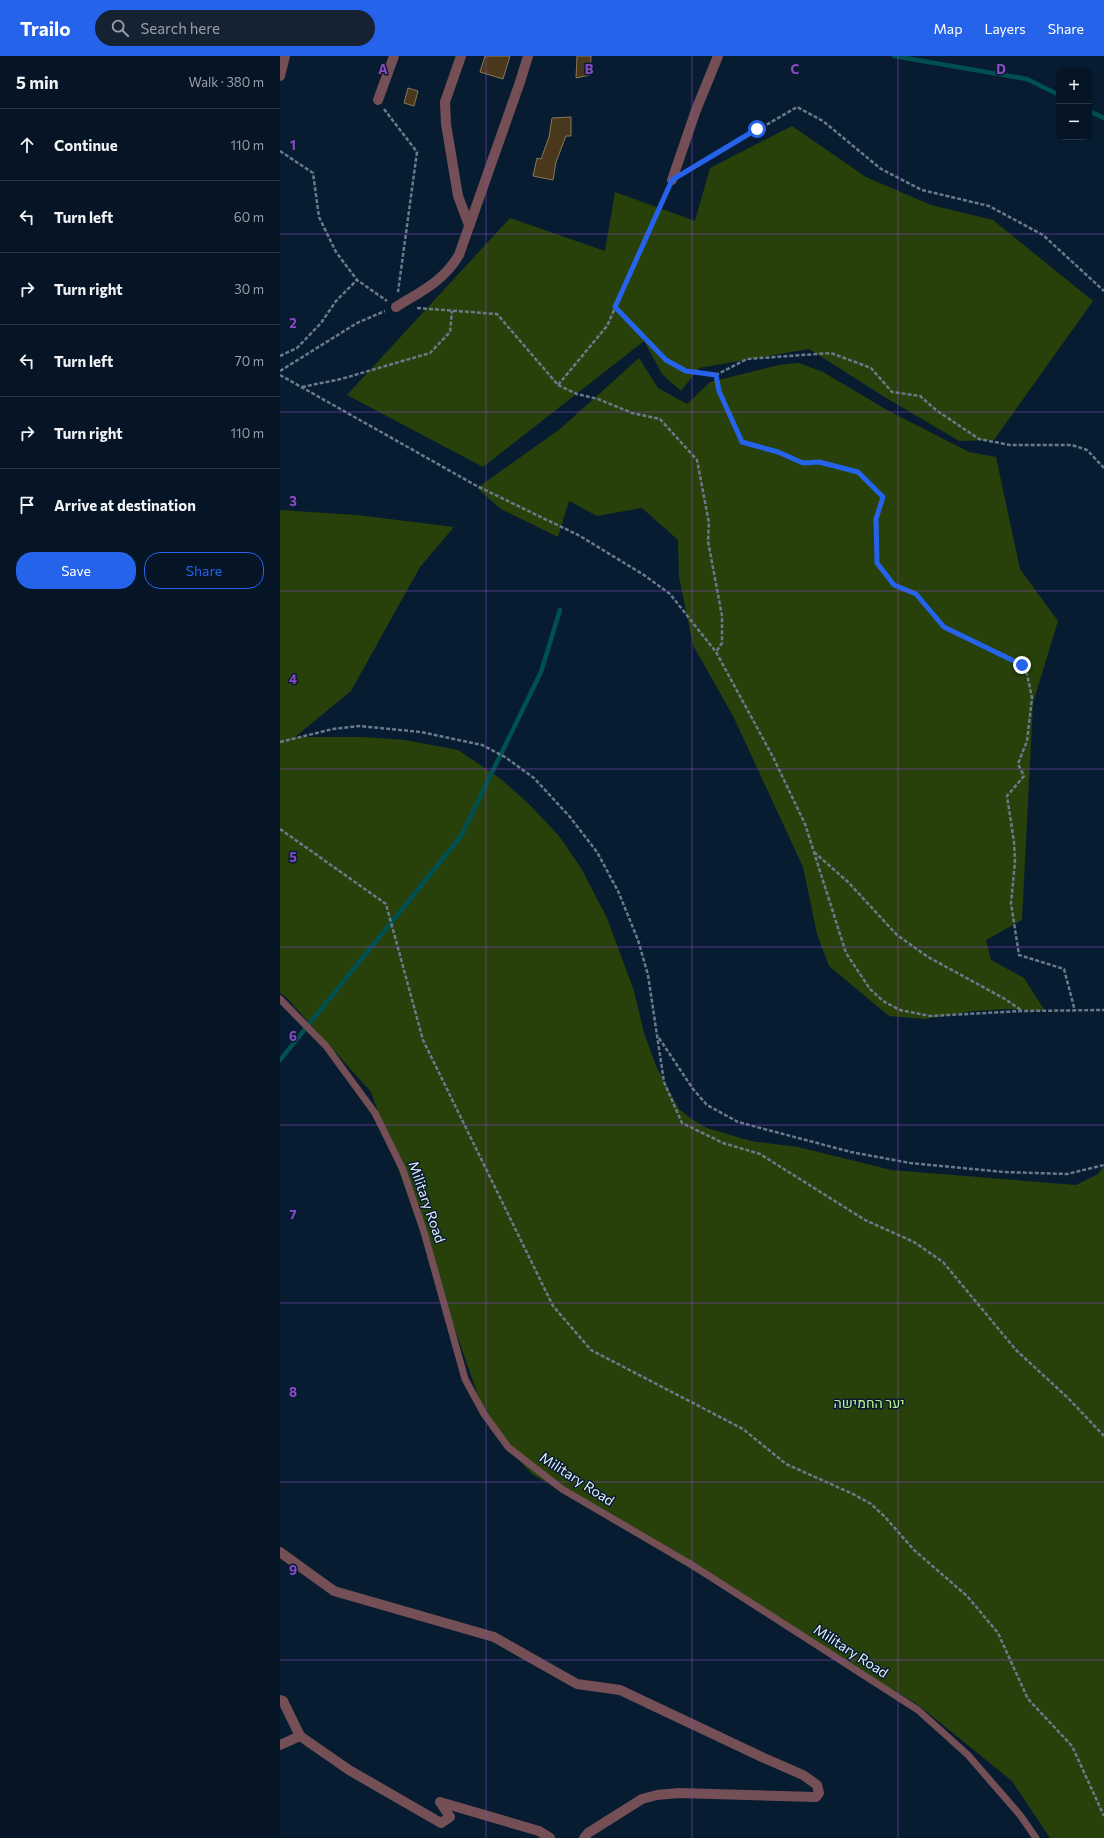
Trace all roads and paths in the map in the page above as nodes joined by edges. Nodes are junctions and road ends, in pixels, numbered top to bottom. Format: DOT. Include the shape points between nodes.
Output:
graph roads {
  1 [pos="286,56"];
  2 [pos="394,56"];
  3 [pos="461,56"];
  4 [pos="528,56"];
  5 [pos="718,56"];
  6 [pos="280,76"];
  7 [pos="378,100"];
  8 [pos="280,152"];
  9 [pos="672,180"];
  10 [pos="469,225"];
  11 [pos="357,280"];
  12 [pos="1104,291"];
  13 [pos="396,307"];
  14 [pos="615,307"];
  15 [pos="452,311"];
  16 [pos="280,356"];
  17 [pos="280,370"];
  18 [pos="280,375"];
  19 [pos="716,375"];
  20 [pos="558,385"];
  21 [pos="302,387"];
  22 [pos="1104,468"];
  23 [pos="716,652"];
  24 [pos="280,742"];
  25 [pos="280,829"];
  26 [pos="814,852"];
  27 [pos="280,999"];
  28 [pos="1104,1010"];
  29 [pos="1022,1011"];
  30 [pos="1074,1011"];
  31 [pos="658,1036"];
  32 [pos="1104,1165"];
  33 [pos="1104,1436"];
  34 [pos="280,1552"];
  35 [pos="280,1700"];
  36 [pos="300,1736"];
  37 [pos="280,1745"];
  38 [pos="1104,1816"];
  39 [pos="550,1838"];
  40 [pos="584,1838"];
  41 [pos="1036,1838"];
  1 -- 6 [label="street"];
  2 -- 7 [label="street"];
  3 -- 10 [label="street" via="445,102 458,196"];
  4 -- 10 [label="street"];
  5 -- 9 [label="street"];
  7 -- 13 [label="path" via="416,152"];
  8 -- 11 [label="path" via="313,172 319,217 336,252"];
  9 -- 12 [label="path" via="797,106 823,122 881,169 922,190 989,206 1043,235"];
  9 -- 14 [label="path"];
  10 -- 13 [label="street" via="459,255 450,270 437,282"];
  11 -- 13 [label="path"];
  11 -- 16 [label="path" via="297,348"];
  13 -- 15 [label="path"];
  13 -- 17 [label="path" via="358,323"];
  14 -- 19 [label="path" via="666,360 686,371"];
  14 -- 20 [label="path" via="607,326"];
  15 -- 20 [label="path" via="496,314"];
  15 -- 21 [label="path" via="450,332 430,353 341,379"];
  18 -- 21 [label="path"];
  19 -- 22 [label="path" via="747,359 831,353 871,368 892,392 920,396 979,439 1010,446 1072,445 1087,450"];
  19 -- 30 [label="path" via="719,391 742,442 778,452 803,463 819,462 858,472 883,497 876,519 877,563 894,585 916,594 944,627 1022,665 1027,674 1032,698 1027,741 1018,764 1024,776 1007,796 1014,842 1011,903 1018,955 1064,969"];
  20 -- 23 [label="path" via="576,394 598,398 632,413 660,419 698,460 709,523 708,541 722,616 722,643"];
  21 -- 23 [label="path" via="475,486 580,536 644,575 670,594"];
  23 -- 26 [label="path" via="773,757 805,824"];
  24 -- 31 [label="path" via="333,729 360,726 421,732 482,745 505,757 534,778 570,817 597,852 618,891 638,940 648,975"];
  25 -- 38 [label="path" via="386,904 423,1040 553,1306 591,1350 743,1429 786,1464 871,1504 914,1550 967,1596 998,1633 1028,1699 1072,1746"];
  26 -- 29 [label="path" via="848,882 897,935 928,957"];
  26 -- 29 [label="path" via="846,953 870,989 883,1001 900,1010 930,1016"];
  27 -- 41 [label="lane, Military Road" via="326,1046 375,1113 403,1170 418,1212 465,1379 484,1414 508,1447 562,1488 692,1565 918,1710 968,1755 1020,1815"];
  28 -- 30 [label="path"];
  29 -- 30 [label="path"];
  31 -- 32 [label="path" via="693,1089 707,1105 738,1122 851,1152 910,1163 1004,1172 1067,1174"];
  31 -- 33 [label="path" via="664,1082 682,1123 723,1143 760,1154 865,1220 914,1242 943,1262 1016,1350 1068,1398"];
  34 -- 40 [label="street" via="334,1591 494,1637 576,1684 620,1690 803,1775 816,1785 819,1793 816,1798 679,1793 657,1795 642,1799"];
  35 -- 36 [label="street" via="283,1701"];
  36 -- 37 [label="street"];
  36 -- 39 [label="street" via="349,1770 441,1823 450,1817 440,1802 539,1832"];
}
